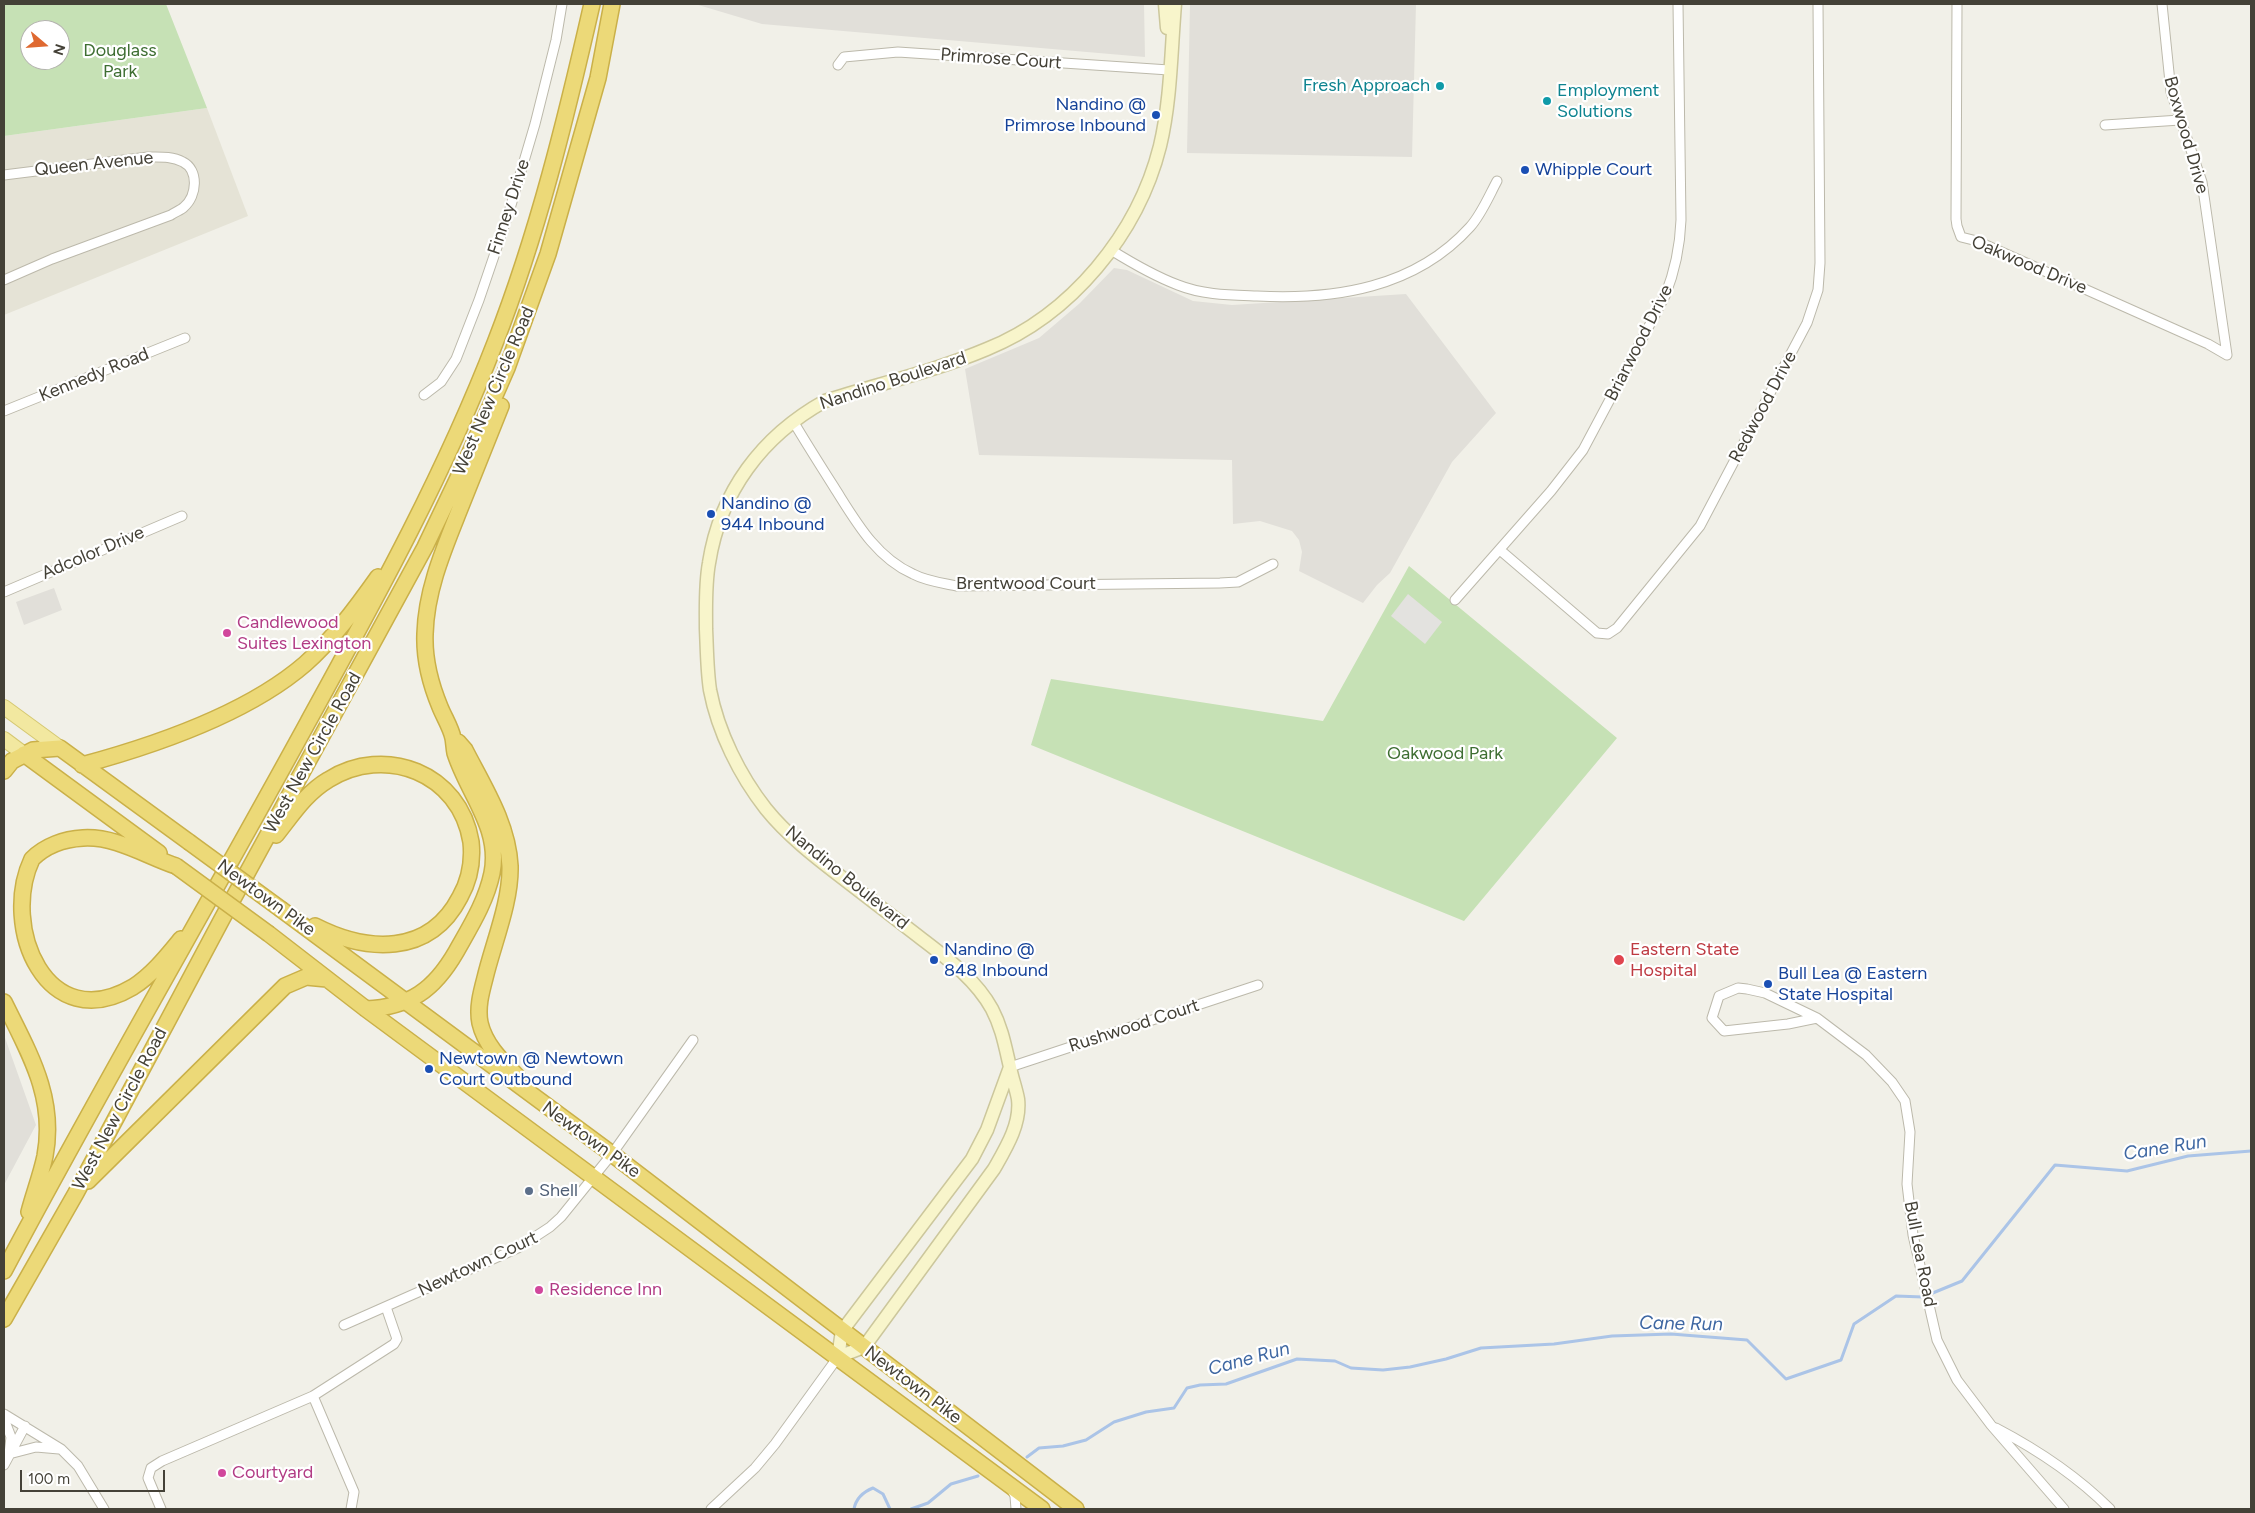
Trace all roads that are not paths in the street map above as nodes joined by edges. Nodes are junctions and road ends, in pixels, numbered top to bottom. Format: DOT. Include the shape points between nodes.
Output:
graph roads {
  1 [pos="562,4"];
  2 [pos="581,4"];
  3 [pos="592,4"];
  4 [pos="614,4"];
  5 [pos="1678,4"];
  6 [pos="1818,4"];
  7 [pos="1957,4"];
  8 [pos="2162,4"];
  9 [pos="1170,5"];
  10 [pos="838,65"];
  11 [pos="1169,70"];
  12 [pos="568,110"];
  13 [pos="2180,120"];
  14 [pos="2105,125"];
  15 [pos="4,174"];
  16 [pos="1497,181"];
  17 [pos="1111,250"];
  18 [pos="4,280"];
  19 [pos="185,338"];
  20 [pos="2227,355"];
  21 [pos="507,368"];
  22 [pos="424,395"];
  23 [pos="4,411"];
  24 [pos="793,421"];
  25 [pos="182,516"];
  26 [pos="412,529"];
  27 [pos="1500,550"];
  28 [pos="1273,564"];
  29 [pos="4,592"];
  30 [pos="1455,600"];
  31 [pos="4,707"];
  32 [pos="453,738"];
  33 [pos="4,740"];
  34 [pos="60,748"];
  35 [pos="24,754"];
  36 [pos="82,765"];
  37 [pos="4,771"];
  38 [pos="176,866"];
  39 [pos="246,874"];
  40 [pos="8,898"];
  41 [pos="282,910"];
  42 [pos="204,911"];
  43 [pos="20,964"];
  44 [pos="328,979"];
  45 [pos="1258,985"];
  46 [pos="4,1002"];
  47 [pos="406,1003"];
  48 [pos="366,1008"];
  49 [pos="1817,1018"];
  50 [pos="693,1040"];
  51 [pos="1010,1067"];
  52 [pos="567,1123"];
  53 [pos="612,1154"];
  54 [pos="594,1177"];
  55 [pos="76,1193"];
  56 [pos="23,1234"];
  57 [pos="4,1270"];
  58 [pos="386,1306"];
  59 [pos="4,1319"];
  60 [pos="344,1325"];
  61 [pos="842,1331"];
  62 [pos="864,1348"];
  63 [pos="838,1357"];
  64 [pos="313,1396"];
  65 [pos="4,1414"];
  66 [pos="4,1419"];
  67 [pos="1991,1425"];
  68 [pos="25,1426"];
  69 [pos="62,1449"];
  70 [pos="10,1454"];
  71 [pos="4,1465"];
  72 [pos="1008,1483"];
  73 [pos="104,1509"];
  74 [pos="161,1509"];
  75 [pos="351,1509"];
  76 [pos="711,1509"];
  77 [pos="1016,1509"];
  78 [pos="1042,1509"];
  79 [pos="1076,1509"];
  80 [pos="2064,1509"];
  81 [pos="2110,1509"];
  1 -- 22 [label="street, Finney Drive" via="535,124 479,300 456,359 441,382"];
  2 -- 12 [label="highway"];
  3 -- 12 [label="highway"];
  4 -- 21 [label="highway, West New Circle Road" via="585,129 548,254"];
  5 -- 27 [label="street, Briarwood Drive" via="1681,220 1675,270 1665,296 1583,450"];
  6 -- 27 [label="street, Redwood Drive" via="1818,290 1807,323 1704,520 1616,628 1604,635 1597,633"];
  7 -- 20 [label="street, Oakwood Drive" via="1956,226 1961,237 1977,241"];
  8 -- 13 [label="street, Boxwood Drive" via="2169,81"];
  9 -- 11 [label="street, Nandino Boulevard"];
  10 -- 11 [label="street, Primrose Court" via="844,57 898,52"];
  11 -- 17 [label="street, Nandino Boulevard" via="1160,147 1149,180 1128,224"];
  12 -- 26 [label="highway, West New Circle Road" via="524,264 495,343"];
  13 -- 14 [label="street"];
  13 -- 20 [label="street, Boxwood Drive" via="2197,164 2205,197"];
  15 -- 18 [label="street, Queen Avenue" via="148,156 169,157 186,163 194,179 191,198 178,211"];
  16 -- 17 [label="street" via="1471,226 1450,246 1410,273 1364,289 1274,297 1208,293 1171,282"];
  17 -- 24 [label="street, Nandino Boulevard" via="1070,296 1010,338 966,357 825,401"];
  19 -- 23 [label="street, Kennedy Road"];
  21 -- 32 [label="highway" via="504,398 452,528 428,604 424,655 430,680"];
  21 -- 39 [label="highway, West New Circle Road" via="425,547"];
  24 -- 28 [label="street, Brentwood Court" via="862,531 877,549 912,574 932,580 957,586 1238,582"];
  24 -- 51 [label="street, Nandino Boulevard" via="772,438 741,476 712,539 707,571 707,665 717,717 737,763 766,809 792,837 950,961 975,986 991,1007 1002,1030"];
  25 -- 29 [label="street, Adcolor Drive"];
  26 -- 36 [label="highway" via="329,640 282,682 234,710 191,728 138,749"];
  26 -- 42 [label="highway, West New Circle Road"];
  27 -- 30 [label="street, Briarwood Drive"];
  31 -- 34 [label="main road, Newtown Pike"];
  32 -- 47 [label="highway" via="455,752 490,831 494,852 492,873 485,896 449,963 422,994"];
  32 -- 52 [label="highway" via="465,750 495,808 506,837 510,865 508,888 479,1002 480,1024 500,1060"];
  33 -- 35 [label="main road, Newtown Pike"];
  34 -- 35 [label="highway"];
  34 -- 36 [label="highway, Newtown Pike"];
  35 -- 37 [label="highway"];
  35 -- 38 [label="highway, Newtown Pike"];
  36 -- 41 [label="highway, Newtown Pike, bridge"];
  38 -- 40 [label="highway" via="118,842 84,837 68,840 53,844 26,865"];
  38 -- 44 [label="highway, Newtown Pike, bridge"];
  39 -- 41 [label="highway" via="302,802 327,780 354,767 396,765 424,774 445,791 462,815 471,844 465,889 456,905 424,935 407,942 371,945 333,935"];
  39 -- 55 [label="highway, West New Circle Road"];
  41 -- 47 [label="highway, Newtown Pike"];
  42 -- 43 [label="highway" via="168,956 147,976 133,986 104,998 78,1000 53,994 38,984"];
  42 -- 56 [label="highway, West New Circle Road"];
  44 -- 48 [label="highway, Newtown Pike"];
  44 -- 55 [label="highway" via="306,977 285,986"];
  45 -- 51 [label="street, Rushwood Court"];
  46 -- 56 [label="highway" via="34,1063 46,1101 45,1154"];
  47 -- 48 [label="highway"];
  47 -- 52 [label="highway, Newtown Pike"];
  48 -- 54 [label="highway, Newtown Pike"];
  49 -- 49 [label="street, Bull Lea Road" via="1765,993 1738,988 1719,996 1712,1018 1724,1031"];
  49 -- 67 [label="street, Bull Lea Road" via="1866,1055 1905,1101 1910,1132 1907,1184 1916,1249 1937,1340 1957,1380"];
  50 -- 53 [label="street, Newtown Court"];
  51 -- 61 [label="street, Nandino Boulevard" via="987,1130 972,1159"];
  51 -- 62 [label="street, Nandino Boulevard" via="1018,1109 1011,1138 980,1189"];
  52 -- 53 [label="highway, Newtown Pike"];
  53 -- 54 [label="street, Newtown Court"];
  53 -- 61 [label="highway, Newtown Pike"];
  54 -- 58 [label="street, Newtown Court" via="561,1217 536,1238"];
  54 -- 63 [label="highway, Newtown Pike"];
  55 -- 59 [label="highway, West New Circle Road"];
  56 -- 57 [label="highway, West New Circle Road"];
  58 -- 60 [label="street, Newtown Court"];
  58 -- 64 [label="street" via="397,1339 394,1344"];
  61 -- 62 [label="highway, Newtown Pike"];
  61 -- 63 [label="street, Nandino Boulevard"];
  62 -- 63 [label="street"];
  62 -- 79 [label="highway, Newtown Pike"];
  63 -- 72 [label="highway, Newtown Pike"];
  63 -- 76 [label="street" via="776,1444"];
  64 -- 74 [label="street" via="154,1465 148,1472 148,1478"];
  64 -- 75 [label="street" via="354,1492"];
  65 -- 68 [label="street"];
  66 -- 70 [label="street" via="11,1437"];
  67 -- 80 [label="street, Bull Lea Road"];
  67 -- 81 [label="street, Bull Lea Road" via="2041,1453 2085,1484"];
  68 -- 69 [label="street"];
  68 -- 70 [label="street"];
  69 -- 70 [label="street" via="36,1447"];
  69 -- 73 [label="street" via="78,1466"];
  70 -- 71 [label="street"];
  72 -- 77 [label="street" via="1015,1496"];
  72 -- 78 [label="highway, Newtown Pike"];
}
